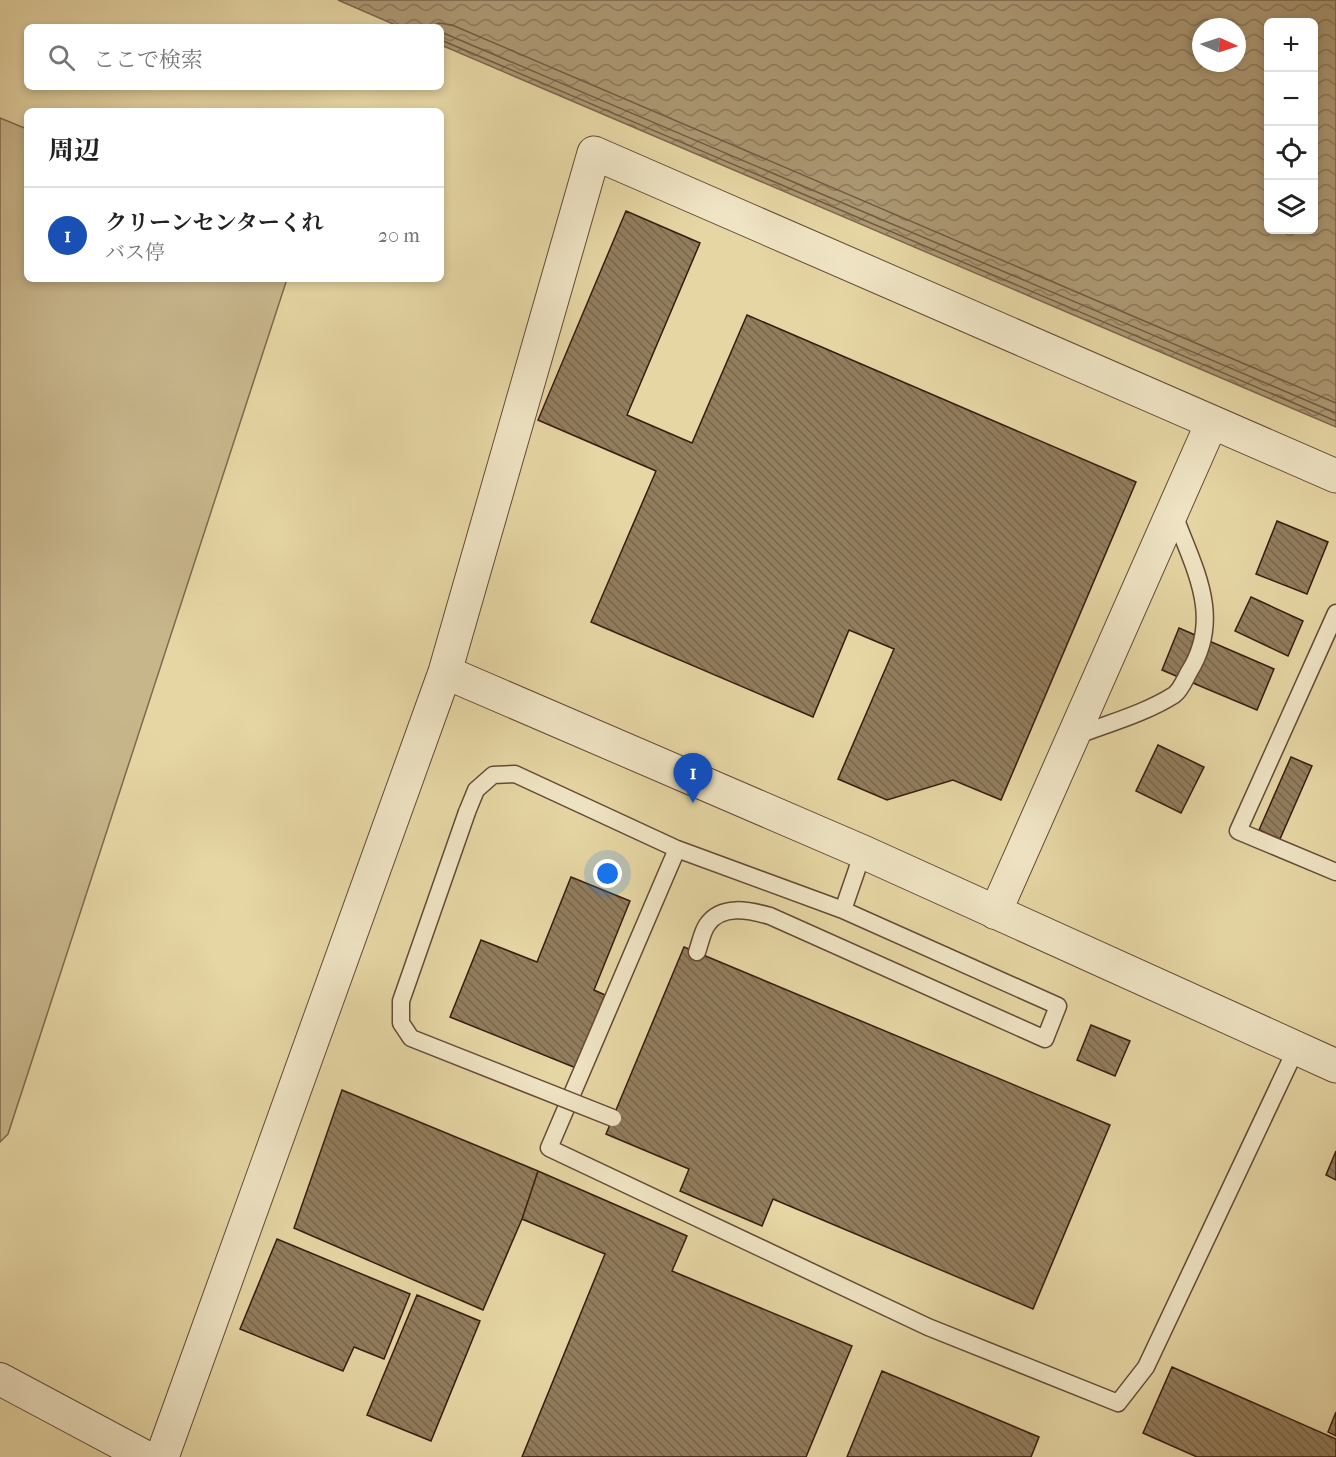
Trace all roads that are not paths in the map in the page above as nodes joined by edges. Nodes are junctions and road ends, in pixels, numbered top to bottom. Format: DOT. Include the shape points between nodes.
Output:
graph roads {
  1 [pos="1212,422"];
  2 [pos="1336,476"];
  3 [pos="1173,511"];
  4 [pos="1336,613"];
  5 [pos="445,672"];
  6 [pos="1073,737"];
  7 [pos="677,849"];
  8 [pos="863,852"];
  9 [pos="1336,872"];
  10 [pos="843,910"];
  11 [pos="995,913"];
  12 [pos="697,952"];
  13 [pos="1296,1049"];
  14 [pos="1336,1066"];
  15 [pos="613,1118"];
  16 [pos="0,1379"];
  17 [pos="166,1454"];
  1 -- 2 [label="street"];
  1 -- 3 [label="street"];
  1 -- 5 [label="street" via="594,153"];
  3 -- 6 [label="street"];
  3 -- 6 [label="lane" via="1204,598 1207,624 1198,659 1176,693 1135,714"];
  4 -- 9 [label="lane" via="1238,831"];
  5 -- 8 [label="street"];
  5 -- 17 [label="street"];
  6 -- 11 [label="street"];
  7 -- 10 [label="lane"];
  7 -- 13 [label="lane" via="549,1148 928,1327 1118,1403 1146,1367"];
  7 -- 15 [label="lane, bridge" via="515,774 493,775 476,790 467,812 401,1001 401,1023 411,1038"];
  8 -- 10 [label="lane"];
  8 -- 11 [label="street"];
  10 -- 12 [label="lane" via="1058,1006 1045,1039 748,909 725,911 707,924"];
  11 -- 13 [label="street"];
  13 -- 14 [label="street"];
  16 -- 17 [label="street"];
}
